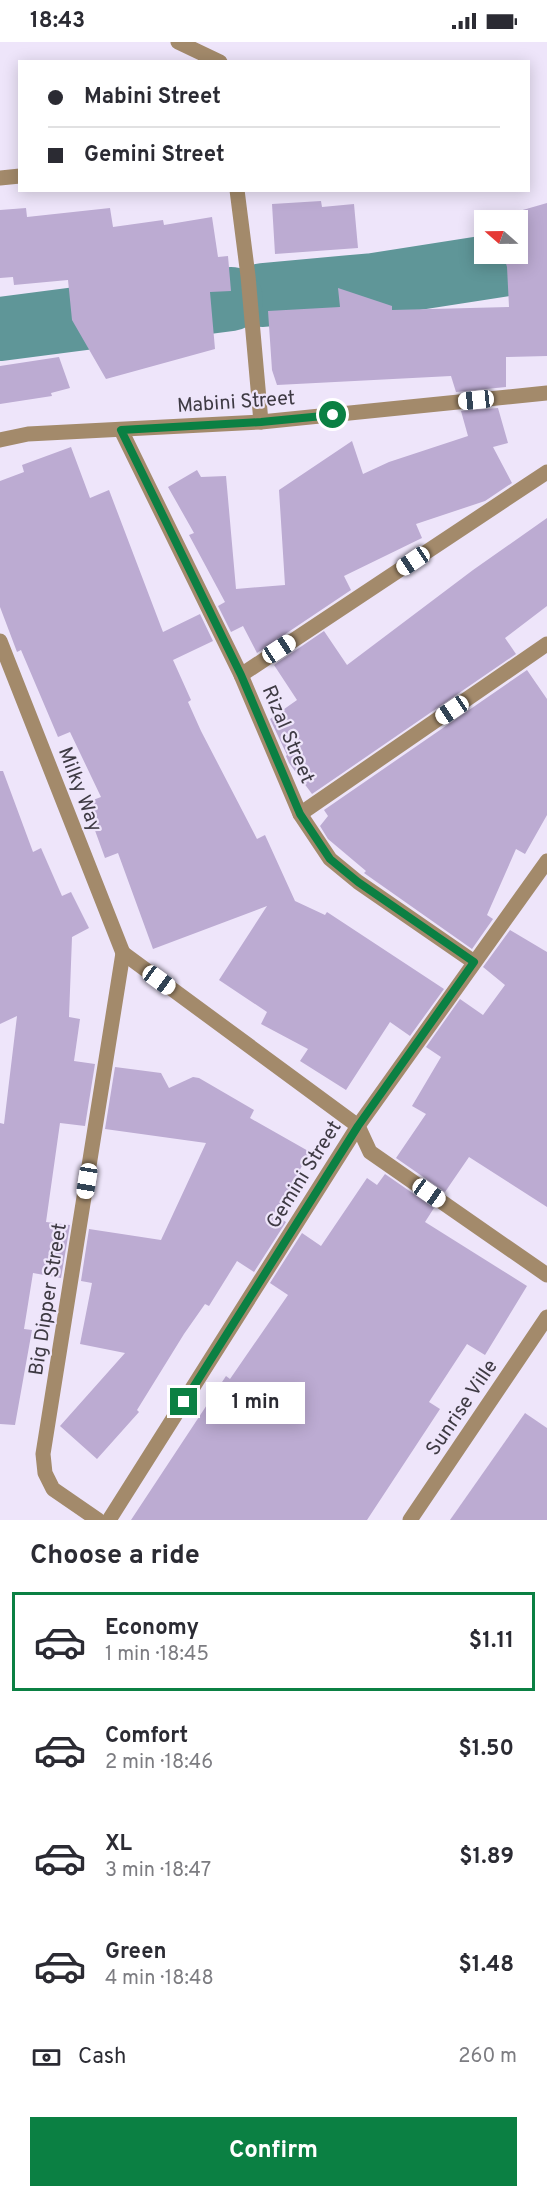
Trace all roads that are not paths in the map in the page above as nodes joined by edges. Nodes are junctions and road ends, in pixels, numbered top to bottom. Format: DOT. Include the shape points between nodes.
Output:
graph roads {
  1 [pos="178,42"];
  2 [pos="216,60"];
  3 [pos="18,176"];
  4 [pos="0,178"];
  5 [pos="237,192"];
  6 [pos="547,393"];
  7 [pos="261,422"];
  8 [pos="121,430"];
  9 [pos="0,440"];
  10 [pos="547,472"];
  11 [pos="0,641"];
  12 [pos="547,644"];
  13 [pos="241,675"];
  14 [pos="300,814"];
  15 [pos="547,861"];
  16 [pos="123,953"];
  17 [pos="474,962"];
  18 [pos="358,1126"];
  19 [pos="547,1275"];
  20 [pos="547,1317"];
  21 [pos="98,1520"];
  22 [pos="109,1520"];
  23 [pos="410,1520"];
  1 -- 2 [label="street"];
  3 -- 4 [label="street"];
  5 -- 7 [label="street"];
  6 -- 7 [label="street, Mabini Street"];
  7 -- 8 [label="street, Mabini Street"];
  8 -- 9 [label="street, Mabini Street" via="28,434"];
  8 -- 13 [label="street, Rizal Street"];
  10 -- 13 [label="street"];
  11 -- 16 [label="street, Milky Way"];
  12 -- 14 [label="street"];
  13 -- 14 [label="street, Rizal Street"];
  14 -- 17 [label="street, Rizal Street" via="330,859"];
  15 -- 17 [label="street, Gemini Street"];
  16 -- 18 [label="street"];
  16 -- 21 [label="street, Big Dipper Street" via="43,1454 45,1473 53,1489"];
  17 -- 18 [label="street, Gemini Street"];
  18 -- 19 [label="street" via="370,1152"];
  18 -- 22 [label="street, Gemini Street"];
  20 -- 23 [label="street, Sunrise Ville"];
}
